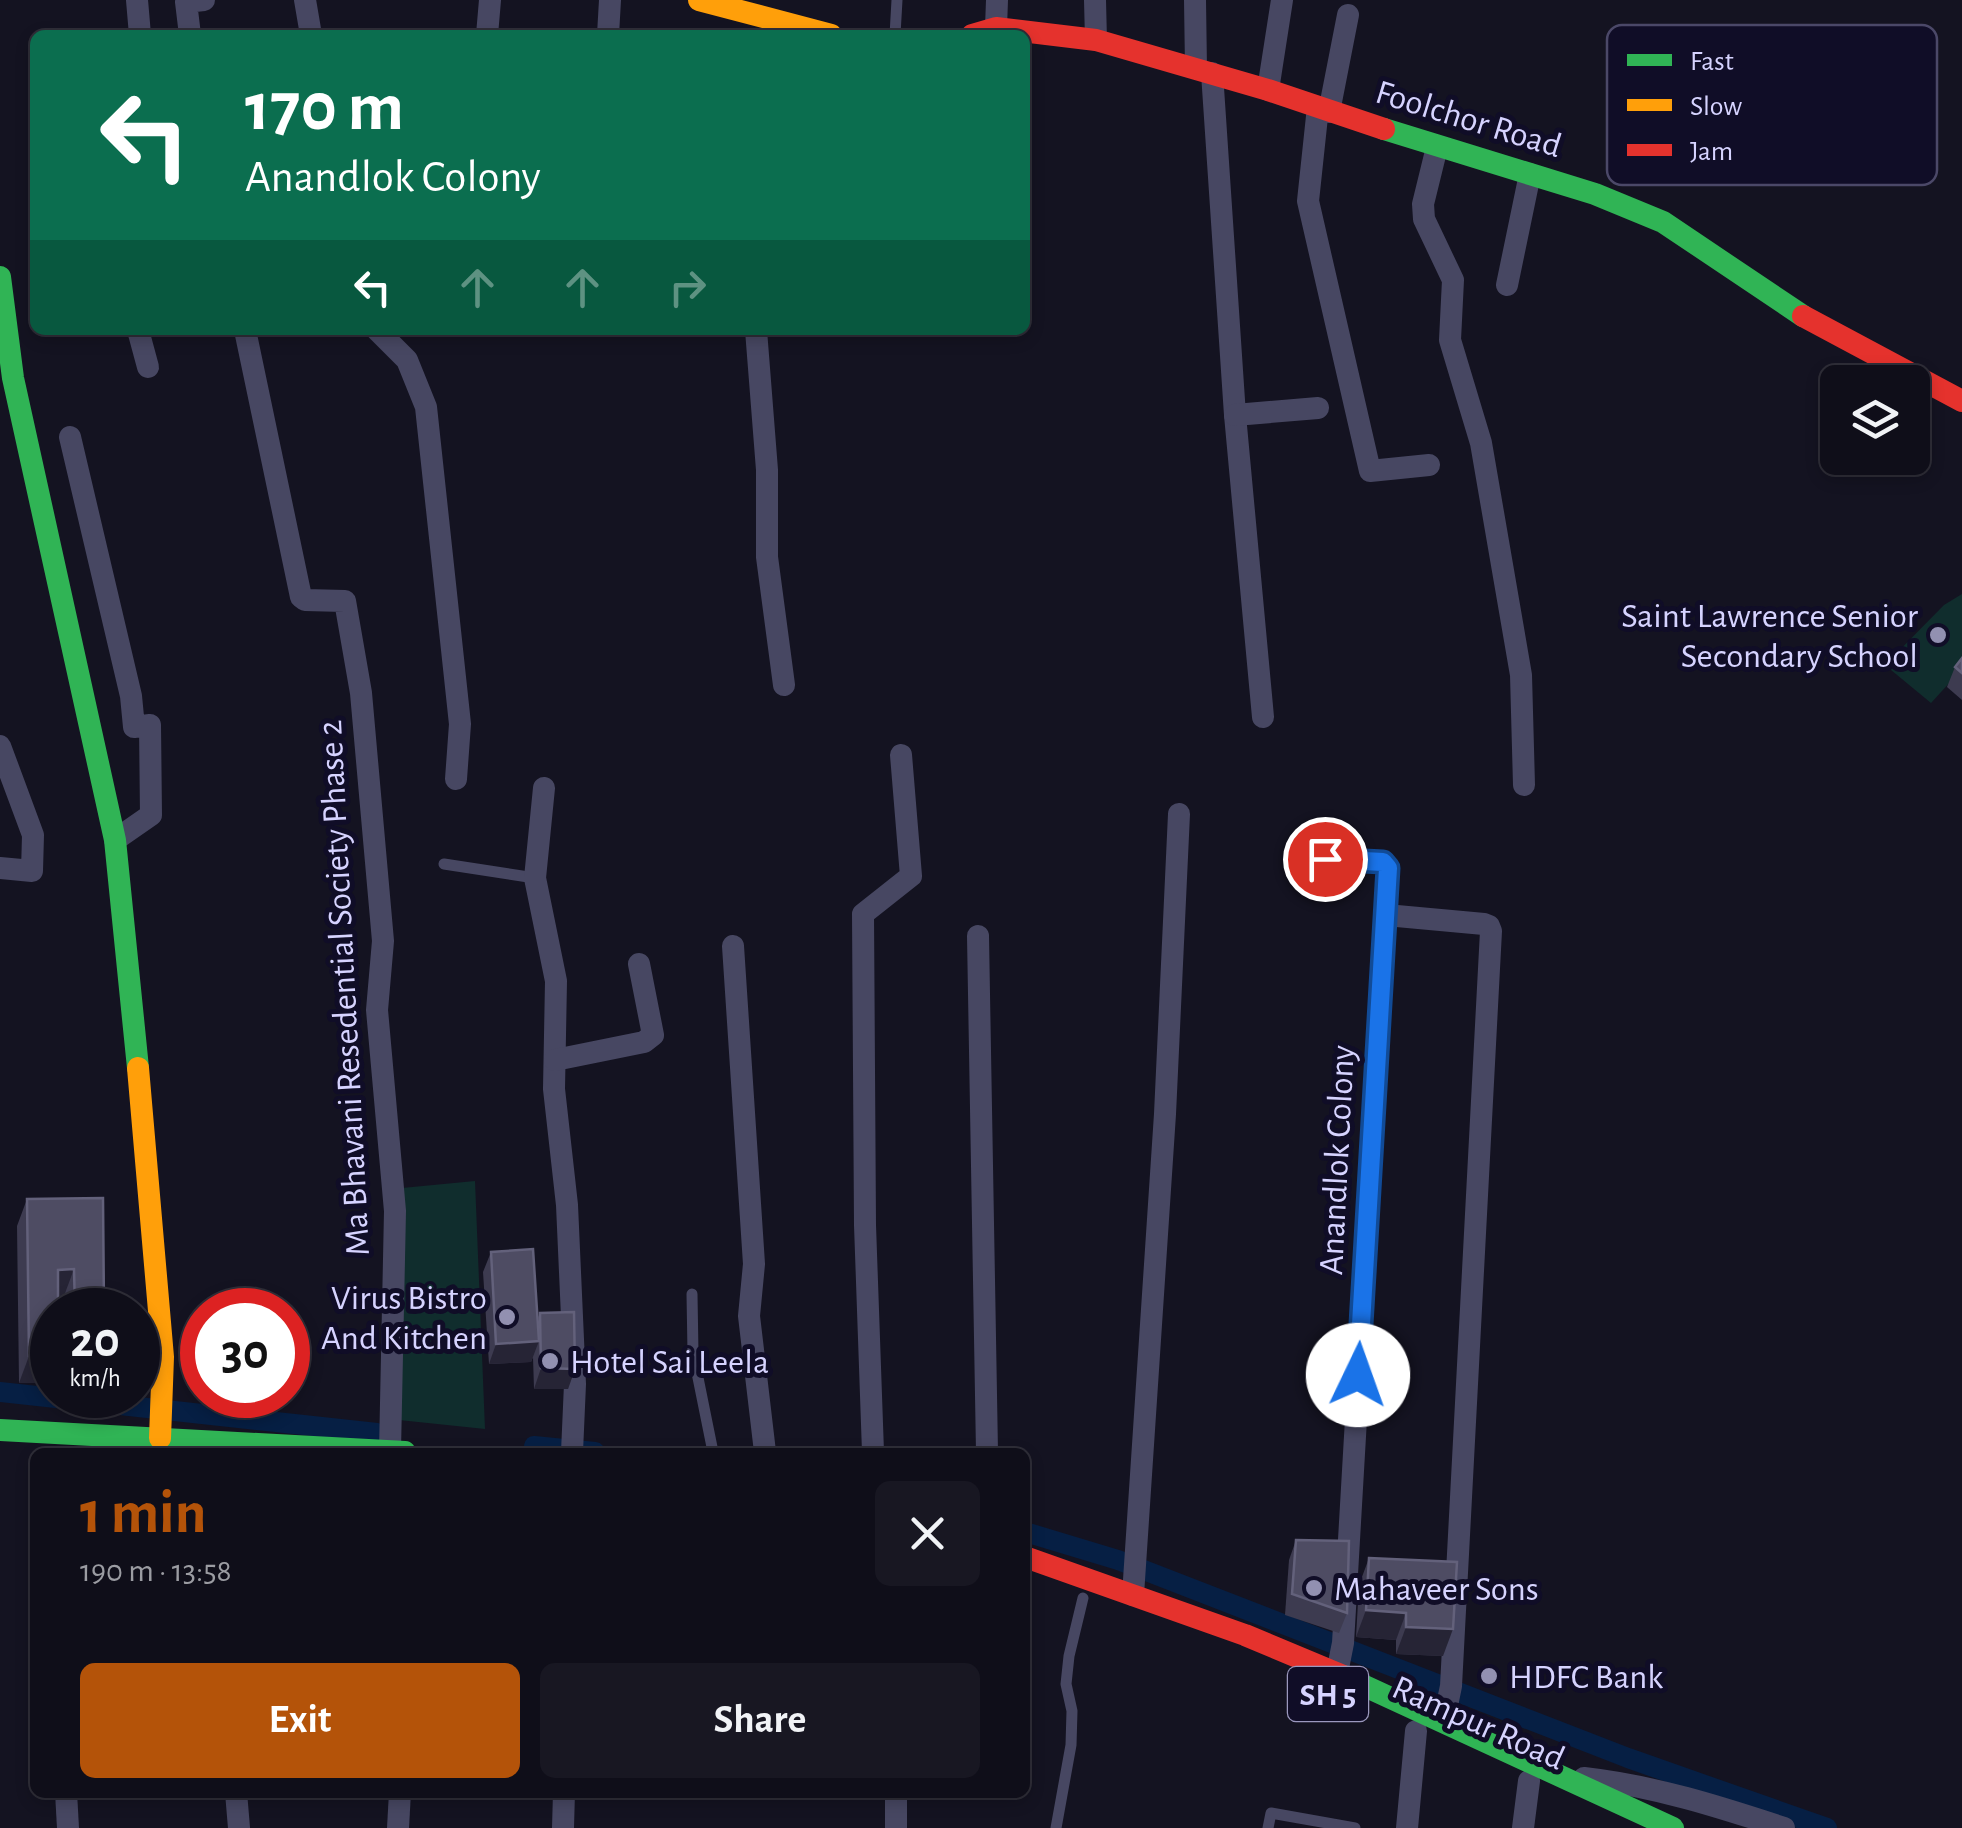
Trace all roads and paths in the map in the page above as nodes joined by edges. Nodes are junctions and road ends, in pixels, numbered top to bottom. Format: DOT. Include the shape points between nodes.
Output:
graph roads {
  1 [pos="136,0"];
  2 [pos="204,0"];
  3 [pos="305,0"];
  4 [pos="490,0"];
  5 [pos="610,0"];
  6 [pos="896,0"];
  7 [pos="997,0"];
  8 [pos="1095,0"];
  9 [pos="1195,0"];
  10 [pos="1282,0"];
  11 [pos="725,11"];
  12 [pos="1348,15"];
  13 [pos="996,28"];
  14 [pos="139,30"];
  15 [pos="189,30"];
  16 [pos="310,30"];
  17 [pos="487,30"];
  18 [pos="608,30"];
  19 [pos="793,30"];
  20 [pos="895,30"];
  21 [pos="989,30"];
  22 [pos="1013,30"];
  23 [pos="1030,32"];
  24 [pos="1096,40"];
  25 [pos="1204,70"];
  26 [pos="1268,90"];
  27 [pos="1324,109"];
  28 [pos="1437,148"];
  29 [pos="1530,174"];
  30 [pos="0,277"];
  31 [pos="1507,285"];
  32 [pos="139,335"];
  33 [pos="245,335"];
  34 [pos="382,335"];
  35 [pos="756,335"];
  36 [pos="148,367"];
  37 [pos="1962,401"];
  38 [pos="1318,408"];
  39 [pos="1235,415"];
  40 [pos="70,437"];
  41 [pos="1428,465"];
  42 [pos="784,685"];
  43 [pos="1263,717"];
  44 [pos="0,746"];
  45 [pos="902,755"];
  46 [pos="456,779"];
  47 [pos="1524,785"];
  48 [pos="544,788"];
  49 [pos="1179,814"];
  50 [pos="114,840"];
  51 [pos="1325,859"];
  52 [pos="444,864"];
  53 [pos="0,868"];
  54 [pos="534,878"];
  55 [pos="1386,915"];
  56 [pos="978,936"];
  57 [pos="733,946"];
  58 [pos="639,964"];
  59 [pos="555,1060"];
  60 [pos="692,1294"];
  61 [pos="162,1419"];
  62 [pos="0,1430"];
  63 [pos="573,1447"];
  64 [pos="369,1448"];
  65 [pos="398,1448"];
  66 [pos="712,1448"];
  67 [pos="765,1448"];
  68 [pos="873,1448"];
  69 [pos="987,1448"];
  70 [pos="0,1452"];
  71 [pos="30,1453"];
  72 [pos="1030,1558"];
  73 [pos="1133,1575"];
  74 [pos="1030,1581"];
  75 [pos="1083,1598"];
  76 [pos="1340,1656"];
  77 [pos="1444,1720"];
  78 [pos="1416,1730"];
  79 [pos="1566,1776"];
  80 [pos="1529,1781"];
  81 [pos="66,1798"];
  82 [pos="236,1798"];
  83 [pos="400,1798"];
  84 [pos="564,1798"];
  85 [pos="896,1798"];
  86 [pos="68,1828"];
  87 [pos="239,1828"];
  88 [pos="398,1828"];
  89 [pos="563,1828"];
  90 [pos="896,1828"];
  91 [pos="1056,1828"];
  92 [pos="1268,1828"];
  93 [pos="1355,1828"];
  94 [pos="1406,1828"];
  95 [pos="1523,1828"];
  96 [pos="1622,1828"];
  97 [pos="1673,1828"];
  98 [pos="1784,1828"];
  1 -- 14 [label="street"];
  2 -- 15 [label="street" via="186,2"];
  3 -- 16 [label="street"];
  4 -- 17 [label="street"];
  5 -- 18 [label="street"];
  6 -- 20 [label="lane"];
  7 -- 13 [label="street"];
  8 -- 24 [label="street"];
  9 -- 25 [label="street"];
  10 -- 26 [label="street"];
  11 -- 19 [label="street"];
  12 -- 27 [label="street"];
  13 -- 21 [label="street, Foolchor Road"];
  13 -- 22 [label="street, Foolchor Road"];
  23 -- 24 [label="street, Foolchor Road"];
  24 -- 25 [label="street, Foolchor Road"];
  25 -- 26 [label="street, Foolchor Road"];
  25 -- 39 [label="street"];
  26 -- 27 [label="street, Foolchor Road"];
  27 -- 28 [label="street, Foolchor Road"];
  27 -- 41 [label="street" via="1308,201 1370,471"];
  28 -- 29 [label="street, Foolchor Road"];
  28 -- 47 [label="street" via="1424,219 1453,280 1450,340 1482,443 1520,675"];
  29 -- 31 [label="street"];
  29 -- 37 [label="street, Foolchor Road" via="1663,222 1791,310"];
  30 -- 50 [label="street" via="13,378"];
  32 -- 36 [label="street"];
  33 -- 65 [label="street, Ma Bhavani Resedential Society Phase 2" via="301,598 345,600 361,693 383,941 377,1010 395,1211"];
  34 -- 46 [label="street" via="406,360 426,407 460,724"];
  35 -- 42 [label="street" via="768,470 767,557"];
  38 -- 39 [label="street"];
  39 -- 43 [label="street"];
  40 -- 50 [label="street" via="134,727 150,725 151,815"];
  44 -- 53 [label="street" via="34,835 32,871"];
  45 -- 68 [label="street" via="911,876 863,914"];
  48 -- 54 [label="street"];
  49 -- 73 [label="street"];
  50 -- 61 [label="street" via="152,1206"];
  51 -- 55 [label="street, Anandlok Colony" via="1387,864"];
  52 -- 54 [label="lane"];
  54 -- 59 [label="street" via="556,981"];
  55 -- 76 [label="street, Anandlok Colony"];
  55 -- 77 [label="street" via="1484,924 1491,932"];
  56 -- 69 [label="street"];
  57 -- 67 [label="street" via="754,1264 749,1316"];
  58 -- 59 [label="street" via="653,1035"];
  59 -- 63 [label="street" via="567,1206"];
  60 -- 66 [label="lane" via="694,1353"];
  61 -- 62 [label="street"];
  61 -- 64 [label="street"];
  70 -- 71 [label="street"];
  72 -- 73 [label="street"];
  73 -- 76 [label="street"];
  74 -- 75 [label="street, Rampur Road / SH 5"];
  75 -- 78 [label="street, Rampur Road / SH 5"];
  75 -- 91 [label="lane" via="1069,1656 1071,1744"];
  76 -- 77 [label="street"];
  77 -- 79 [label="street"];
  78 -- 80 [label="street, Rampur Road / SH 5"];
  78 -- 94 [label="street"];
  79 -- 97 [label="street"];
  79 -- 98 [label="street" via="1690,1797"];
  80 -- 95 [label="street"];
  80 -- 96 [label="street, Rampur Road / SH 5"];
  81 -- 86 [label="street"];
  82 -- 87 [label="street"];
  83 -- 88 [label="street"];
  84 -- 89 [label="street"];
  85 -- 90 [label="street"];
  92 -- 93 [label="lane" via="1271,1813"];
}
